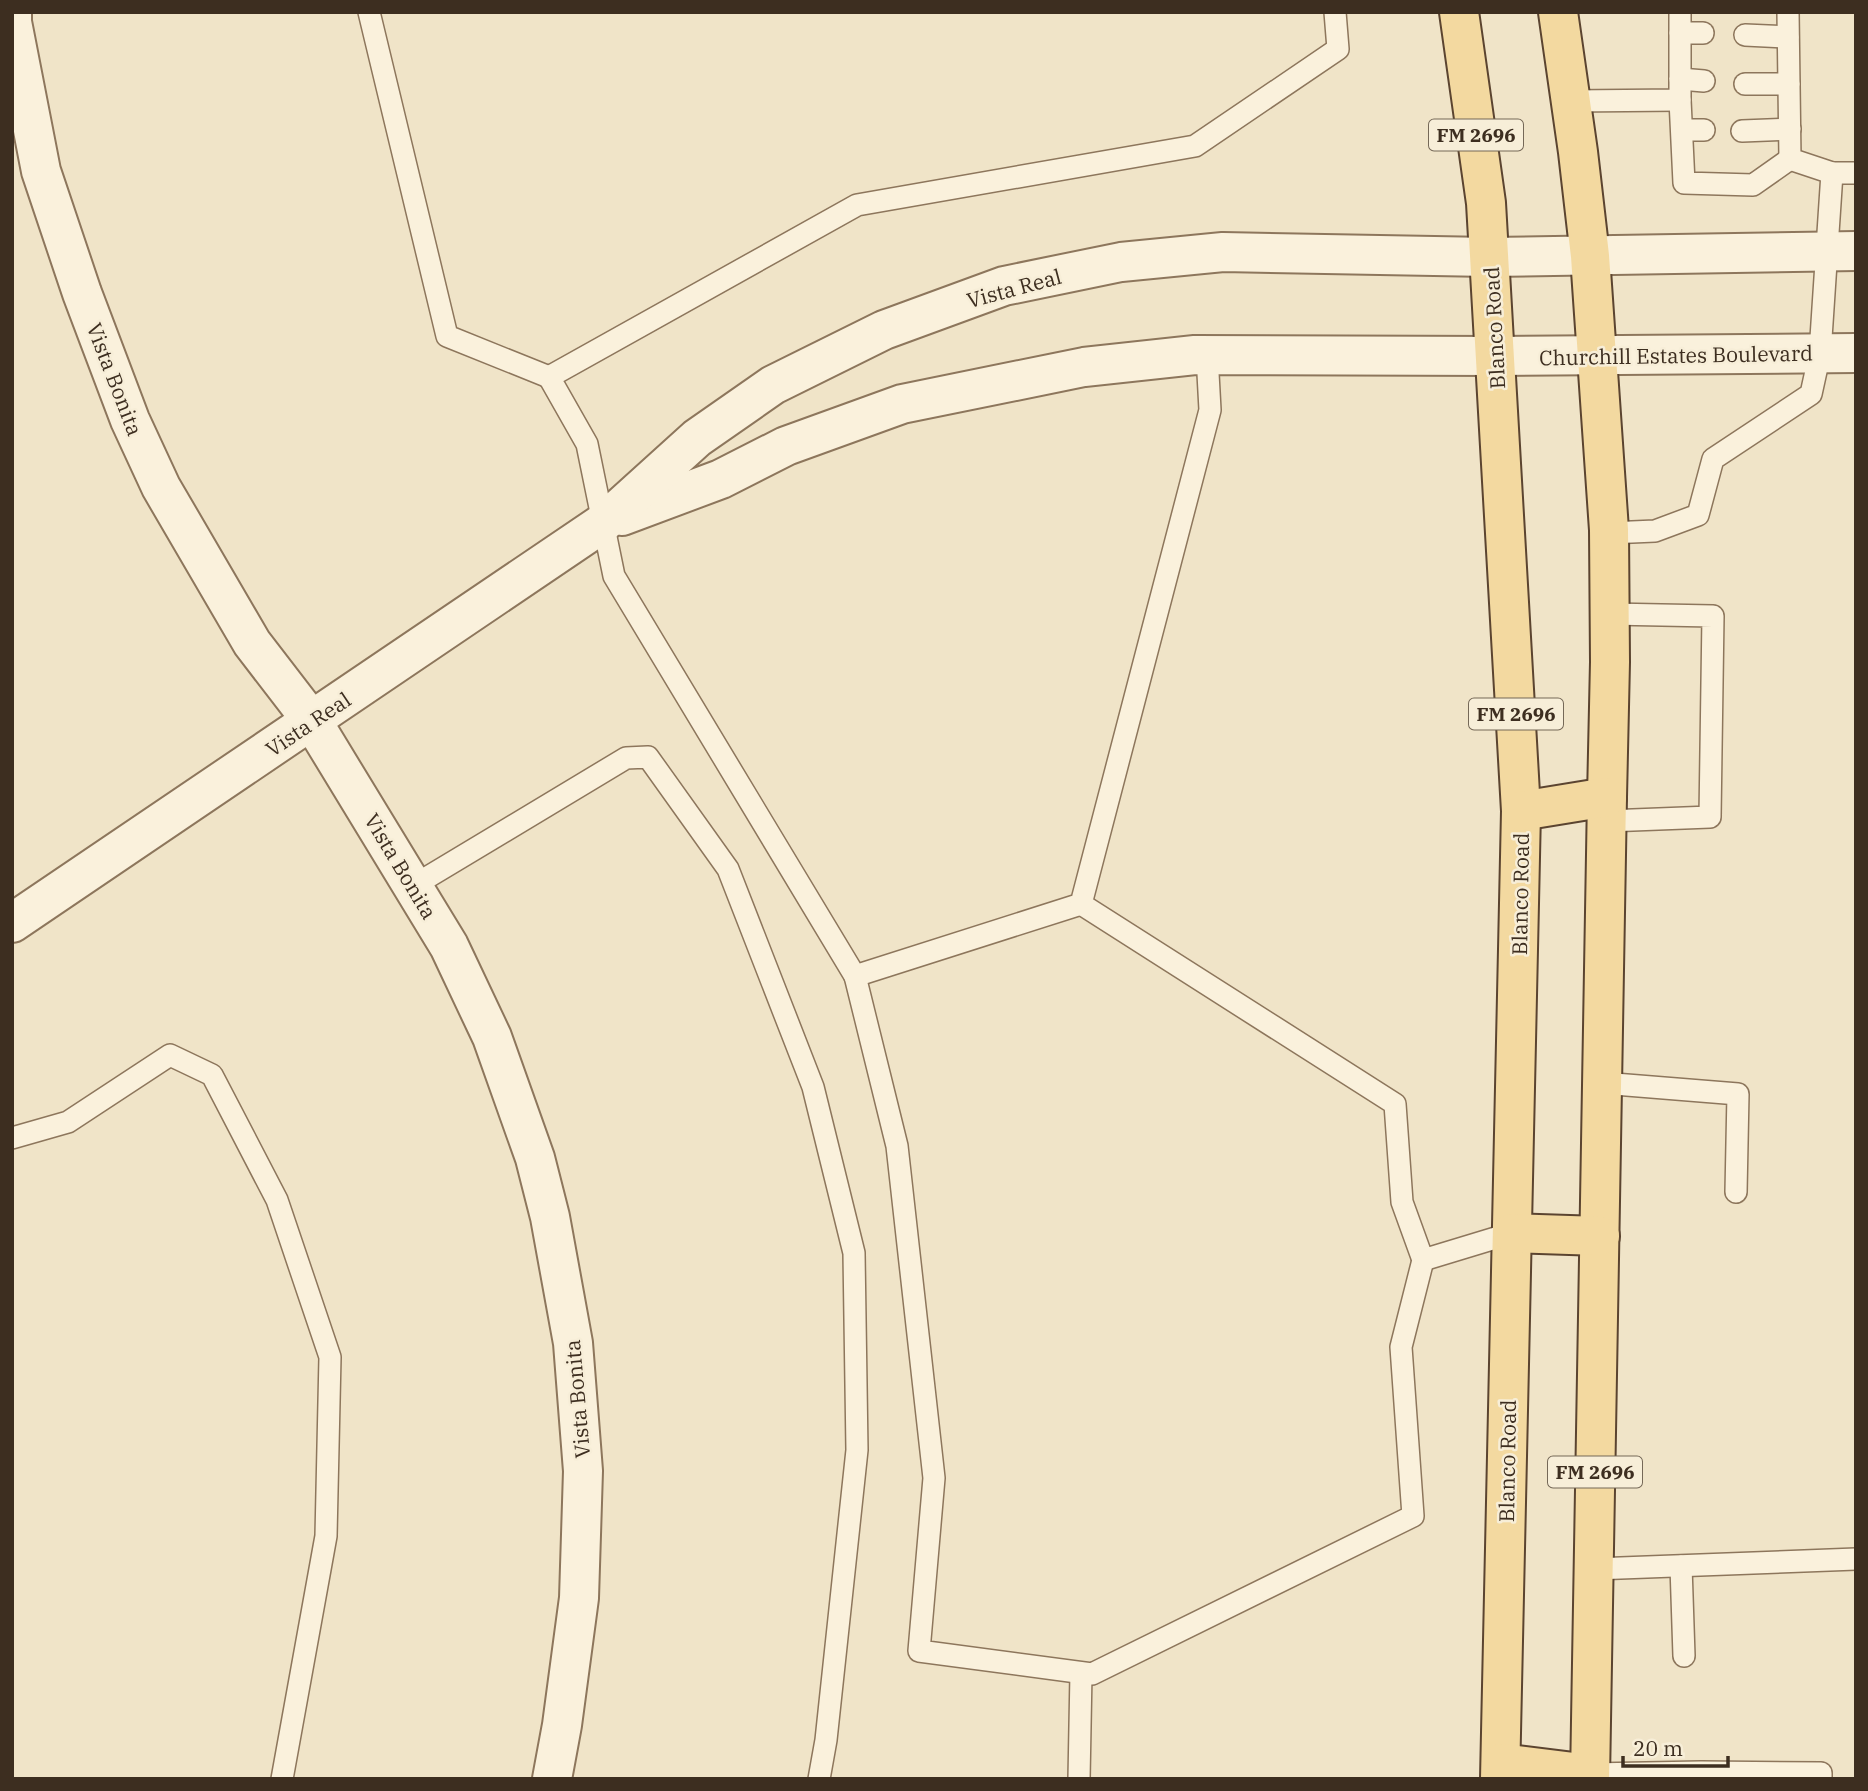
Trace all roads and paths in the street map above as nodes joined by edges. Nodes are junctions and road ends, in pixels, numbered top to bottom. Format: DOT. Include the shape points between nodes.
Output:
graph roads {
  1 [pos="12,12"];
  2 [pos="369,12"];
  3 [pos="1335,12"];
  4 [pos="1459,12"];
  5 [pos="1558,12"];
  6 [pos="1788,12"];
  7 [pos="1680,23"];
  8 [pos="1703,33"];
  9 [pos="1745,35"];
  10 [pos="1788,37"];
  11 [pos="1704,81"];
  12 [pos="1745,84"];
  13 [pos="1789,84"];
  14 [pos="1680,90"];
  15 [pos="1571,101"];
  16 [pos="1790,129"];
  17 [pos="1682,130"];
  18 [pos="1704,130"];
  19 [pos="1742,131"];
  20 [pos="1790,159"];
  21 [pos="1832,173"];
  22 [pos="1856,173"];
  23 [pos="1841,251"];
  24 [pos="1590,256"];
  25 [pos="1489,257"];
  26 [pos="1838,353"];
  27 [pos="1207,355"];
  28 [pos="1496,356"];
  29 [pos="1597,356"];
  30 [pos="549,377"];
  31 [pos="603,523"];
  32 [pos="1609,533"];
  33 [pos="1610,614"];
  34 [pos="312,721"];
  35 [pos="1606,809"];
  36 [pos="1521,811"];
  37 [pos="414,886"];
  38 [pos="1081,904"];
  39 [pos="12,923"];
  40 [pos="855,976"];
  41 [pos="1602,1083"];
  42 [pos="12,1138"];
  43 [pos="1736,1192"];
  44 [pos="1512,1233"];
  45 [pos="1600,1236"];
  46 [pos="1423,1260"];
  47 [pos="1856,1559"];
  48 [pos="1681,1566"];
  49 [pos="1594,1569"];
  50 [pos="1684,1656"];
  51 [pos="1080,1672"];
  52 [pos="1500,1771"];
  53 [pos="1701,1775"];
  54 [pos="1590,1776"];
  55 [pos="282,1779"];
  56 [pos="552,1779"];
  57 [pos="819,1779"];
  58 [pos="1079,1779"];
  59 [pos="1821,1779"];
  1 -- 34 [label="street, Vista Bonita" via="41,171 130,420 161,487 252,643"];
  2 -- 30 [label="lane" via="447,336"];
  3 -- 30 [label="lane" via="1338,49 1195,146 856,205"];
  4 -- 25 [label="main road, Blanco Road / FM 2696" via="1486,202"];
  5 -- 15 [label="main road, FM 2696"];
  6 -- 10 [label="lane"];
  7 -- 8 [label="lane"];
  7 -- 14 [label="lane"];
  9 -- 10 [label="lane"];
  10 -- 13 [label="lane"];
  11 -- 14 [label="lane"];
  12 -- 13 [label="lane"];
  13 -- 16 [label="lane"];
  14 -- 15 [label="lane"];
  14 -- 17 [label="lane"];
  15 -- 24 [label="main road, FM 2696"];
  16 -- 19 [label="lane"];
  16 -- 20 [label="lane"];
  17 -- 18 [label="lane"];
  17 -- 20 [label="lane" via="1684,183 1753,185"];
  20 -- 21 [label="lane"];
  21 -- 22 [label="lane"];
  21 -- 23 [label="lane"];
  23 -- 24 [label="street"];
  23 -- 26 [label="lane"];
  24 -- 25 [label="street, Vista Real"];
  24 -- 29 [label="main road, FM 2696"];
  25 -- 28 [label="main road, Blanco Road / FM 2696"];
  25 -- 31 [label="street, Vista Real" via="1223,251 1121,262 1004,286 884,330 773,385 697,438"];
  26 -- 29 [label="street, Churchill Estates Boulevard"];
  26 -- 32 [label="lane" via="1811,394 1713,459 1698,515 1655,531"];
  27 -- 28 [label="street, Vista Real"];
  27 -- 31 [label="street, Vista Real" via="1084,367 902,404 786,446 721,479"];
  27 -- 38 [label="lane" via="1210,410"];
  28 -- 29 [label="street, Churchill Estates Boulevard"];
  28 -- 36 [label="main road, Blanco Road / FM 2696"];
  29 -- 32 [label="main road, FM 2696"];
  30 -- 31 [label="lane" via="586,444"];
  31 -- 34 [label="street, Vista Real"];
  31 -- 40 [label="lane" via="614,576"];
  32 -- 33 [label="main road, FM 2696"];
  33 -- 35 [label="main road, FM 2696"];
  33 -- 35 [label="lane" via="1713,617 1710,817"];
  34 -- 37 [label="street, Vista Bonita"];
  34 -- 39 [label="street, Vista Real"];
  35 -- 36 [label="main road"];
  35 -- 41 [label="main road, FM 2696"];
  36 -- 44 [label="main road, Blanco Road / FM 2696"];
  37 -- 56 [label="street, Vista Bonita" via="449,946 492,1037 531,1146 550,1217 573,1343 583,1471 579,1598"];
  37 -- 57 [label="lane" via="626,758 648,757 728,869 813,1087 854,1253 856,1450"];
  38 -- 40 [label="lane"];
  38 -- 46 [label="lane" via="1395,1104 1402,1202"];
  40 -- 51 [label="lane" via="897,1146 934,1478 919,1651"];
  41 -- 43 [label="lane" via="1738,1094"];
  41 -- 45 [label="main road, FM 2696"];
  42 -- 55 [label="lane" via="68,1122 170,1055 212,1075 277,1200 330,1357 326,1536"];
  44 -- 45 [label="main road"];
  44 -- 46 [label="lane"];
  44 -- 52 [label="main road, Blanco Road / FM 2696"];
  45 -- 49 [label="main road, FM 2696"];
  46 -- 51 [label="lane" via="1401,1347 1413,1516 1092,1674"];
  47 -- 48 [label="lane"];
  48 -- 49 [label="lane"];
  48 -- 50 [label="lane"];
  49 -- 54 [label="main road, FM 2696"];
  51 -- 58 [label="lane"];
  52 -- 54 [label="main road"];
  53 -- 54 [label="lane"];
  53 -- 59 [label="lane" via="1821,1773"];
}
